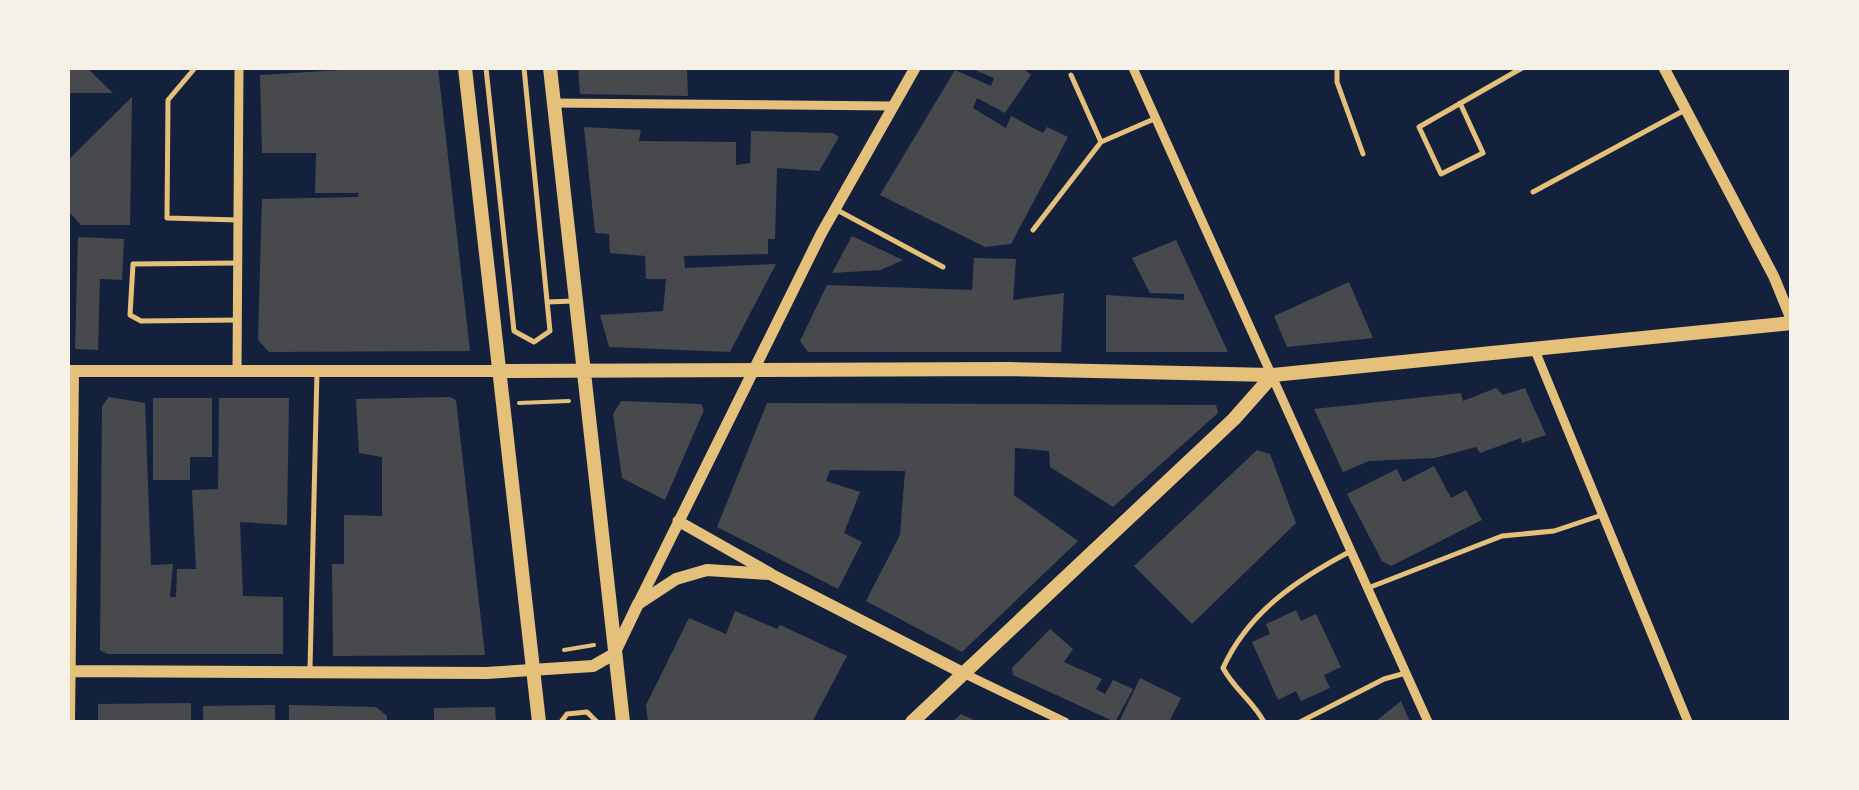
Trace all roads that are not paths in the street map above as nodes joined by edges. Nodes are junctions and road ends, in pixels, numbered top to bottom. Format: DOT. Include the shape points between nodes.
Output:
graph roads {
  1 [pos="195,68"];
  2 [pos="239,68"];
  3 [pos="465,68"];
  4 [pos="486,68"];
  5 [pos="524,68"];
  6 [pos="550,68"];
  7 [pos="915,68"];
  8 [pos="1133,68"];
  9 [pos="1337,68"];
  10 [pos="1522,68"];
  11 [pos="1666,68"];
  12 [pos="1071,75"];
  13 [pos="552,103"];
  14 [pos="1460,103"];
  15 [pos="892,106"];
  16 [pos="1686,110"];
  17 [pos="1156,118"];
  18 [pos="1100,142"];
  19 [pos="1363,154"];
  20 [pos="1534,192"];
  21 [pos="835,208"];
  22 [pos="238,220"];
  23 [pos="1033,230"];
  24 [pos="238,264"];
  25 [pos="943,267"];
  26 [pos="574,300"];
  27 [pos="547,302"];
  28 [pos="512,306"];
  29 [pos="491,308"];
  30 [pos="238,320"];
  31 [pos="1792,322"];
  32 [pos="1534,348"];
  33 [pos="753,370"];
  34 [pos="70,371"];
  35 [pos="237,371"];
  36 [pos="317,371"];
  37 [pos="498,371"];
  38 [pos="582,371"];
  39 [pos="1274,375"];
  40 [pos="70,482"];
  41 [pos="1602,515"];
  42 [pos="678,520"];
  43 [pos="1352,551"];
  44 [pos="770,574"];
  45 [pos="1368,588"];
  46 [pos="638,604"];
  47 [pos="614,654"];
  48 [pos="68,672"];
  49 [pos="310,672"];
  50 [pos="532,672"];
  51 [pos="963,673"];
  52 [pos="1406,673"];
  53 [pos="69,722"];
  54 [pos="538,722"];
  55 [pos="561,722"];
  56 [pos="597,722"];
  57 [pos="623,722"];
  58 [pos="912,722"];
  59 [pos="1065,722"];
  60 [pos="1264,722"];
  61 [pos="1300,722"];
  62 [pos="1428,722"];
  63 [pos="1688,722"];
  1 -- 22 [label="lane" via="168,100 167,216"];
  2 -- 22 [label="street"];
  3 -- 29 [label="main road"];
  4 -- 28 [label="lane"];
  5 -- 27 [label="lane"];
  6 -- 13 [label="main road"];
  7 -- 15 [label="street"];
  8 -- 17 [label="street"];
  9 -- 19 [label="lane" via="1336,82"];
  10 -- 14 [label="lane"];
  11 -- 16 [label="street"];
  12 -- 18 [label="lane"];
  13 -- 15 [label="street"];
  13 -- 26 [label="main road"];
  14 -- 14 [label="lane" via="1419,127 1441,174 1483,153"];
  15 -- 21 [label="street"];
  16 -- 20 [label="lane"];
  16 -- 31 [label="street"];
  17 -- 18 [label="lane"];
  17 -- 39 [label="street"];
  18 -- 23 [label="lane"];
  21 -- 25 [label="lane"];
  21 -- 33 [label="street"];
  22 -- 24 [label="street"];
  24 -- 30 [label="street"];
  24 -- 30 [label="lane" via="133,264 130,315 142,321"];
  26 -- 27 [label="lane"];
  26 -- 38 [label="main road"];
  27 -- 28 [label="lane" via="550,331 534,342 514,330"];
  28 -- 29 [label="lane"];
  29 -- 37 [label="main road"];
  30 -- 35 [label="street"];
  31 -- 32 [label="main road"];
  32 -- 39 [label="main road"];
  32 -- 41 [label="street"];
  33 -- 38 [label="main road"];
  33 -- 39 [label="main road"];
  33 -- 42 [label="street"];
  34 -- 35 [label="main road"];
  34 -- 40 [label="main road"];
  35 -- 36 [label="main road"];
  36 -- 37 [label="main road"];
  36 -- 49 [label="lane"];
  37 -- 38 [label="main road"];
  37 -- 50 [label="main road"];
  38 -- 47 [label="main road"];
  39 -- 43 [label="street"];
  39 -- 51 [label="main road"];
  40 -- 48 [label="main road"];
  41 -- 45 [label="lane" via="1554,531 1502,536"];
  41 -- 63 [label="street"];
  42 -- 44 [label="street"];
  42 -- 46 [label="street"];
  43 -- 45 [label="street"];
  43 -- 60 [label="lane" via="1294,581 1223,668"];
  44 -- 46 [label="main road" via="707,570 676,579"];
  44 -- 51 [label="main road"];
  45 -- 52 [label="street"];
  46 -- 47 [label="main road"];
  47 -- 50 [label="main road" via="593,666"];
  47 -- 57 [label="main road"];
  48 -- 49 [label="main road"];
  48 -- 53 [label="main road"];
  49 -- 50 [label="main road"];
  50 -- 54 [label="main road"];
  51 -- 58 [label="main road"];
  51 -- 59 [label="street"];
  52 -- 61 [label="lane"];
  52 -- 62 [label="street"];
  55 -- 56 [label="lane" via="567,714 587,712"];
}
